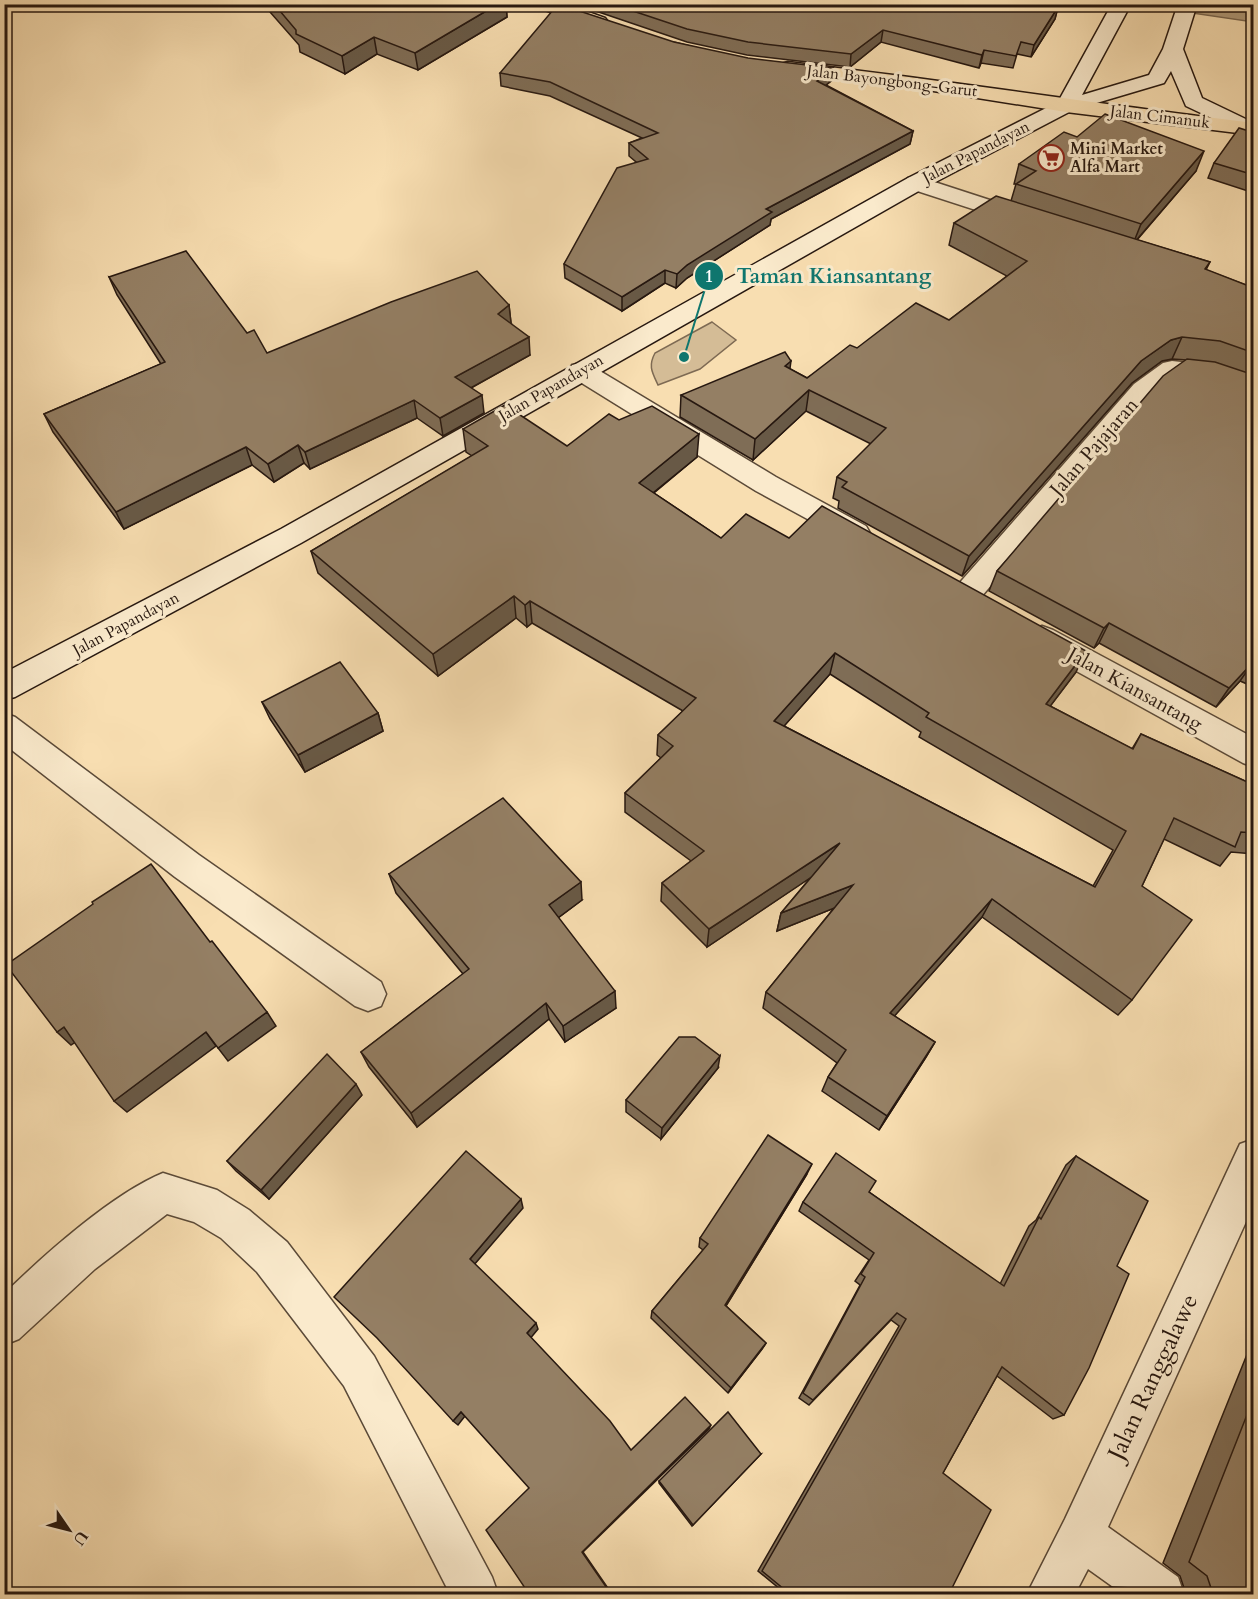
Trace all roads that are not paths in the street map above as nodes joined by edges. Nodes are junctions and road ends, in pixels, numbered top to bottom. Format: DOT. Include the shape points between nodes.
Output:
graph roads {
  1 [pos="546,4"];
  2 [pos="1122,4"];
  3 [pos="1186,8"];
  4 [pos="614,27"];
  5 [pos="1173,49"];
  6 [pos="768,66"];
  7 [pos="1066,106"];
  8 [pos="1251,129"];
  9 [pos="916,183"];
  10 [pos="1047,227"];
  11 [pos="581,371"];
  12 [pos="1254,391"];
  13 [pos="881,547"];
  14 [pos="966,596"];
  15 [pos="1016,624"];
  16 [pos="4,688"];
  17 [pos="4,726"];
  18 [pos="1254,754"];
  19 [pos="368,994"];
  20 [pos="1254,1158"];
  21 [pos="4,1324"];
  22 [pos="1080,1535"];
  23 [pos="475,1594"];
  24 [pos="1050,1594"];
  25 [pos="1161,1594"];
  1 -- 4 [label="main road"];
  2 -- 7 [label="street"];
  3 -- 5 [label="street, Jalan Papandayan"];
  5 -- 7 [label="street, Jalan Papandayan" via="1158,79"];
  5 -- 8 [label="street" via="1193,102"];
  6 -- 7 [label="main road, Jalan Bayongbong-Garut" via="927,84"];
  7 -- 8 [label="main road, Jalan Cimanuk"];
  7 -- 9 [label="street, Jalan Papandayan"];
  9 -- 10 [label="street"];
  9 -- 11 [label="street, Jalan Papandayan"];
  11 -- 13 [label="street" via="766,484"];
  11 -- 16 [label="street, Jalan Papandayan" via="291,536"];
  12 -- 14 [label="street, Jalan Pajajaran" via="1209,373 1172,369 1143,390"];
  15 -- 18 [label="street, Jalan Kiansantang"];
  17 -- 19 [label="street" via="188,866"];
  20 -- 22 [label="street, Jalan Ranggalawe"];
  21 -- 23 [label="street" via="115,1224 163,1193 203,1204 236,1224 272,1257 359,1371"];
  22 -- 24 [label="street, Jalan Ranggalawe"];
  22 -- 25 [label="street"];
}
